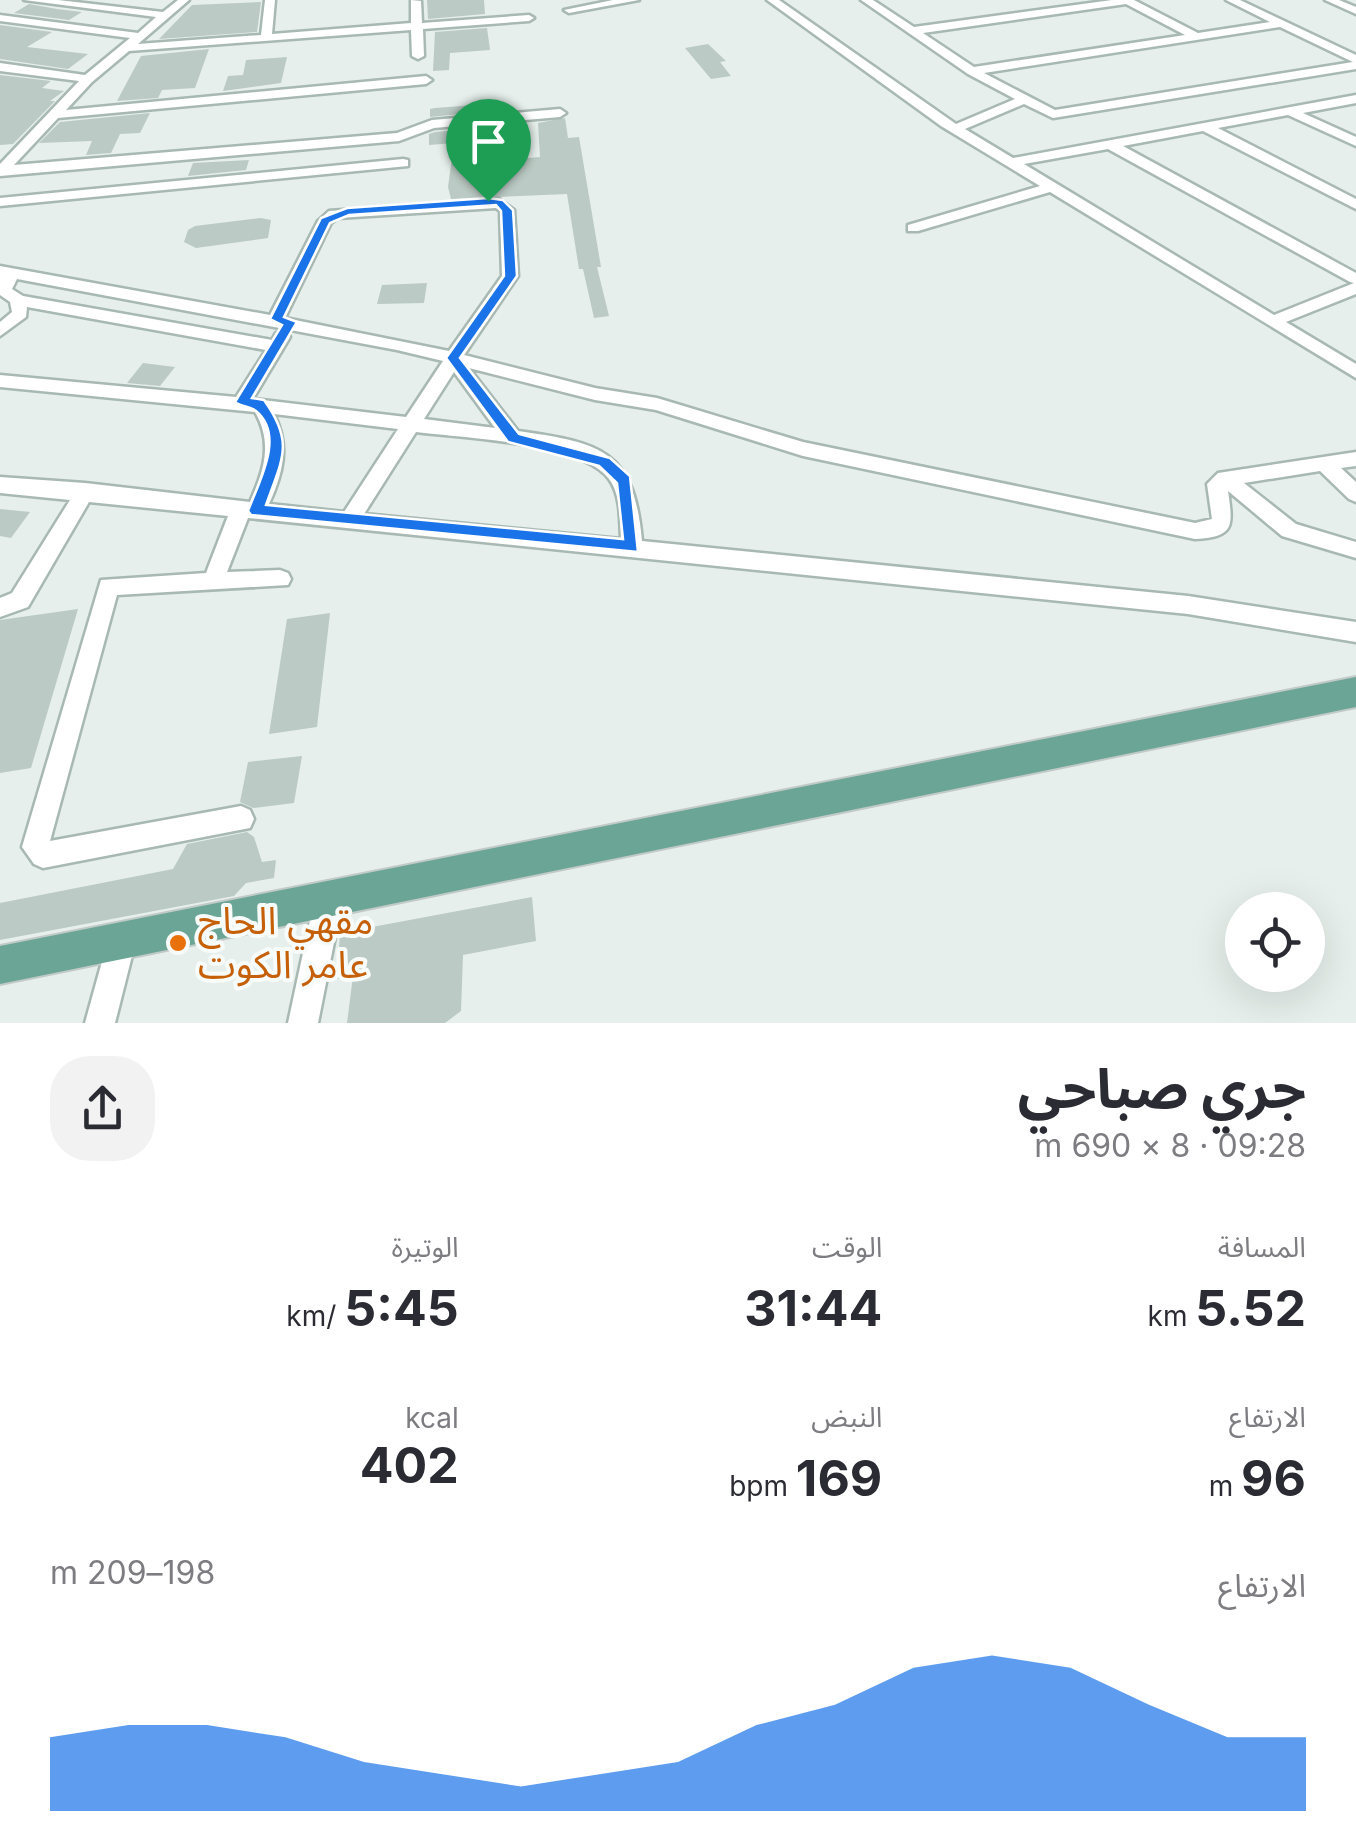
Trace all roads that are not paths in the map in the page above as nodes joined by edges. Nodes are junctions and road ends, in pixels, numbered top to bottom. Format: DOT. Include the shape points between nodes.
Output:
graph roads {
  1 [pos="29,0"];
  2 [pos="184,0"];
  3 [pos="270,0"];
  4 [pos="416,0"];
  5 [pos="634,0"];
  6 [pos="772,0"];
  7 [pos="866,0"];
  8 [pos="1127,0"];
  9 [pos="1230,0"];
  10 [pos="1330,0"];
  11 [pos="94,4"];
  12 [pos="569,10"];
  13 [pos="1356,11"];
  14 [pos="164,15"];
  15 [pos="0,18"];
  16 [pos="528,18"];
  17 [pos="1281,24"];
  18 [pos="418,25"];
  19 [pos="912,31"];
  20 [pos="138,36"];
  21 [pos="1196,37"];
  22 [pos="266,38"];
  23 [pos="126,48"];
  24 [pos="418,56"];
  25 [pos="1356,62"];
  26 [pos="0,66"];
  27 [pos="972,71"];
  28 [pos="88,78"];
  29 [pos="426,80"];
  30 [pos="1356,99"];
  31 [pos="1022,100"];
  32 [pos="1289,112"];
  33 [pos="560,113"];
  34 [pos="52,115"];
  35 [pos="1205,127"];
  36 [pos="954,129"];
  37 [pos="1356,142"];
  38 [pos="1111,144"];
  39 [pos="404,163"];
  40 [pos="1009,163"];
  41 [pos="1,171"];
  42 [pos="1050,188"];
  43 [pos="0,202"];
  44 [pos="1356,205"];
  45 [pos="913,228"];
  46 [pos="6,272"];
  47 [pos="1356,279"];
  48 [pos="1356,288"];
  49 [pos="18,300"];
  50 [pos="284,321"];
  51 [pos="1272,322"];
  52 [pos="0,331"];
  53 [pos="276,346"];
  54 [pos="452,358"];
  55 [pos="1356,372"];
  56 [pos="0,381"];
  57 [pos="251,403"];
  58 [pos="410,424"];
  59 [pos="514,438"];
  60 [pos="1356,458"];
  61 [pos="1326,466"];
  62 [pos="1225,478"];
  63 [pos="0,484"];
  64 [pos="86,491"];
  65 [pos="1356,494"];
  66 [pos="249,510"];
  67 [pos="348,521"];
  68 [pos="632,547"];
  69 [pos="1356,550"];
  70 [pos="280,579"];
  71 [pos="213,582"];
  72 [pos="0,608"];
  73 [pos="1356,632"];
  74 [pos="1356,692"];
  75 [pos="241,819"];
  76 [pos="328,902"];
  77 [pos="122,940"];
  78 [pos="0,965"];
  79 [pos="100,1023"];
  80 [pos="303,1023"];
  1 -- 11 [label="street"];
  2 -- 14 [label="street"];
  3 -- 22 [label="street"];
  4 -- 18 [label="street"];
  5 -- 12 [label="street"];
  6 -- 36 [label="street"];
  7 -- 19 [label="street"];
  8 -- 19 [label="street"];
  8 -- 21 [label="street"];
  9 -- 17 [label="street"];
  10 -- 13 [label="street"];
  11 -- 14 [label="street"];
  14 -- 20 [label="street"];
  15 -- 20 [label="street"];
  16 -- 18 [label="street"];
  17 -- 21 [label="street"];
  17 -- 25 [label="street"];
  18 -- 22 [label="street"];
  18 -- 24 [label="street"];
  19 -- 27 [label="street"];
  20 -- 23 [label="street"];
  21 -- 27 [label="street"];
  22 -- 23 [label="street"];
  23 -- 28 [label="street"];
  25 -- 31 [label="street" via="1064,114"];
  26 -- 28 [label="street"];
  27 -- 31 [label="street"];
  28 -- 34 [label="street"];
  29 -- 34 [label="street"];
  30 -- 32 [label="street"];
  31 -- 36 [label="street"];
  32 -- 35 [label="street"];
  32 -- 37 [label="street"];
  33 -- 41 [label="street" via="432,124 400,137"];
  34 -- 41 [label="street"];
  35 -- 38 [label="street"];
  35 -- 44 [label="street"];
  36 -- 40 [label="street"];
  38 -- 40 [label="street"];
  38 -- 47 [label="street"];
  39 -- 43 [label="street"];
  40 -- 42 [label="street"];
  42 -- 45 [label="street"];
  42 -- 51 [label="street"];
  46 -- 49 [label="street" via="3,290"];
  46 -- 50 [label="street"];
  48 -- 51 [label="street"];
  49 -- 52 [label="street" via="20,313"];
  49 -- 53 [label="street"];
  50 -- 53 [label="street"];
  50 -- 54 [label="street"];
  50 -- 54 [label="street" via="325,221 334,214 499,202 507,210 510,276"];
  51 -- 55 [label="street"];
  53 -- 57 [label="street"];
  54 -- 58 [label="street"];
  54 -- 59 [label="street"];
  54 -- 62 [label="street" via="656,404 803,449 1159,526 1204,532 1218,527 1217,484"];
  56 -- 57 [label="street"];
  57 -- 58 [label="street"];
  57 -- 66 [label="street" via="274,426 278,448"];
  58 -- 59 [label="street"];
  58 -- 67 [label="street"];
  59 -- 68 [label="street" via="604,462 624,481"];
  60 -- 61 [label="street"];
  61 -- 62 [label="street"];
  61 -- 65 [label="street"];
  62 -- 69 [label="street" via="1289,530"];
  63 -- 64 [label="street"];
  64 -- 66 [label="street"];
  64 -- 72 [label="street" via="20,600"];
  66 -- 67 [label="street"];
  66 -- 71 [label="street"];
  67 -- 68 [label="street"];
  68 -- 73 [label="street" via="1188,605"];
  70 -- 71 [label="street"];
  71 -- 75 [label="street" via="105,590 35,847 43,855"];
  74 -- 76 [label="main road"];
  76 -- 77 [label="main road"];
  76 -- 80 [label="street"];
  77 -- 78 [label="main road"];
  77 -- 79 [label="street"];
}
